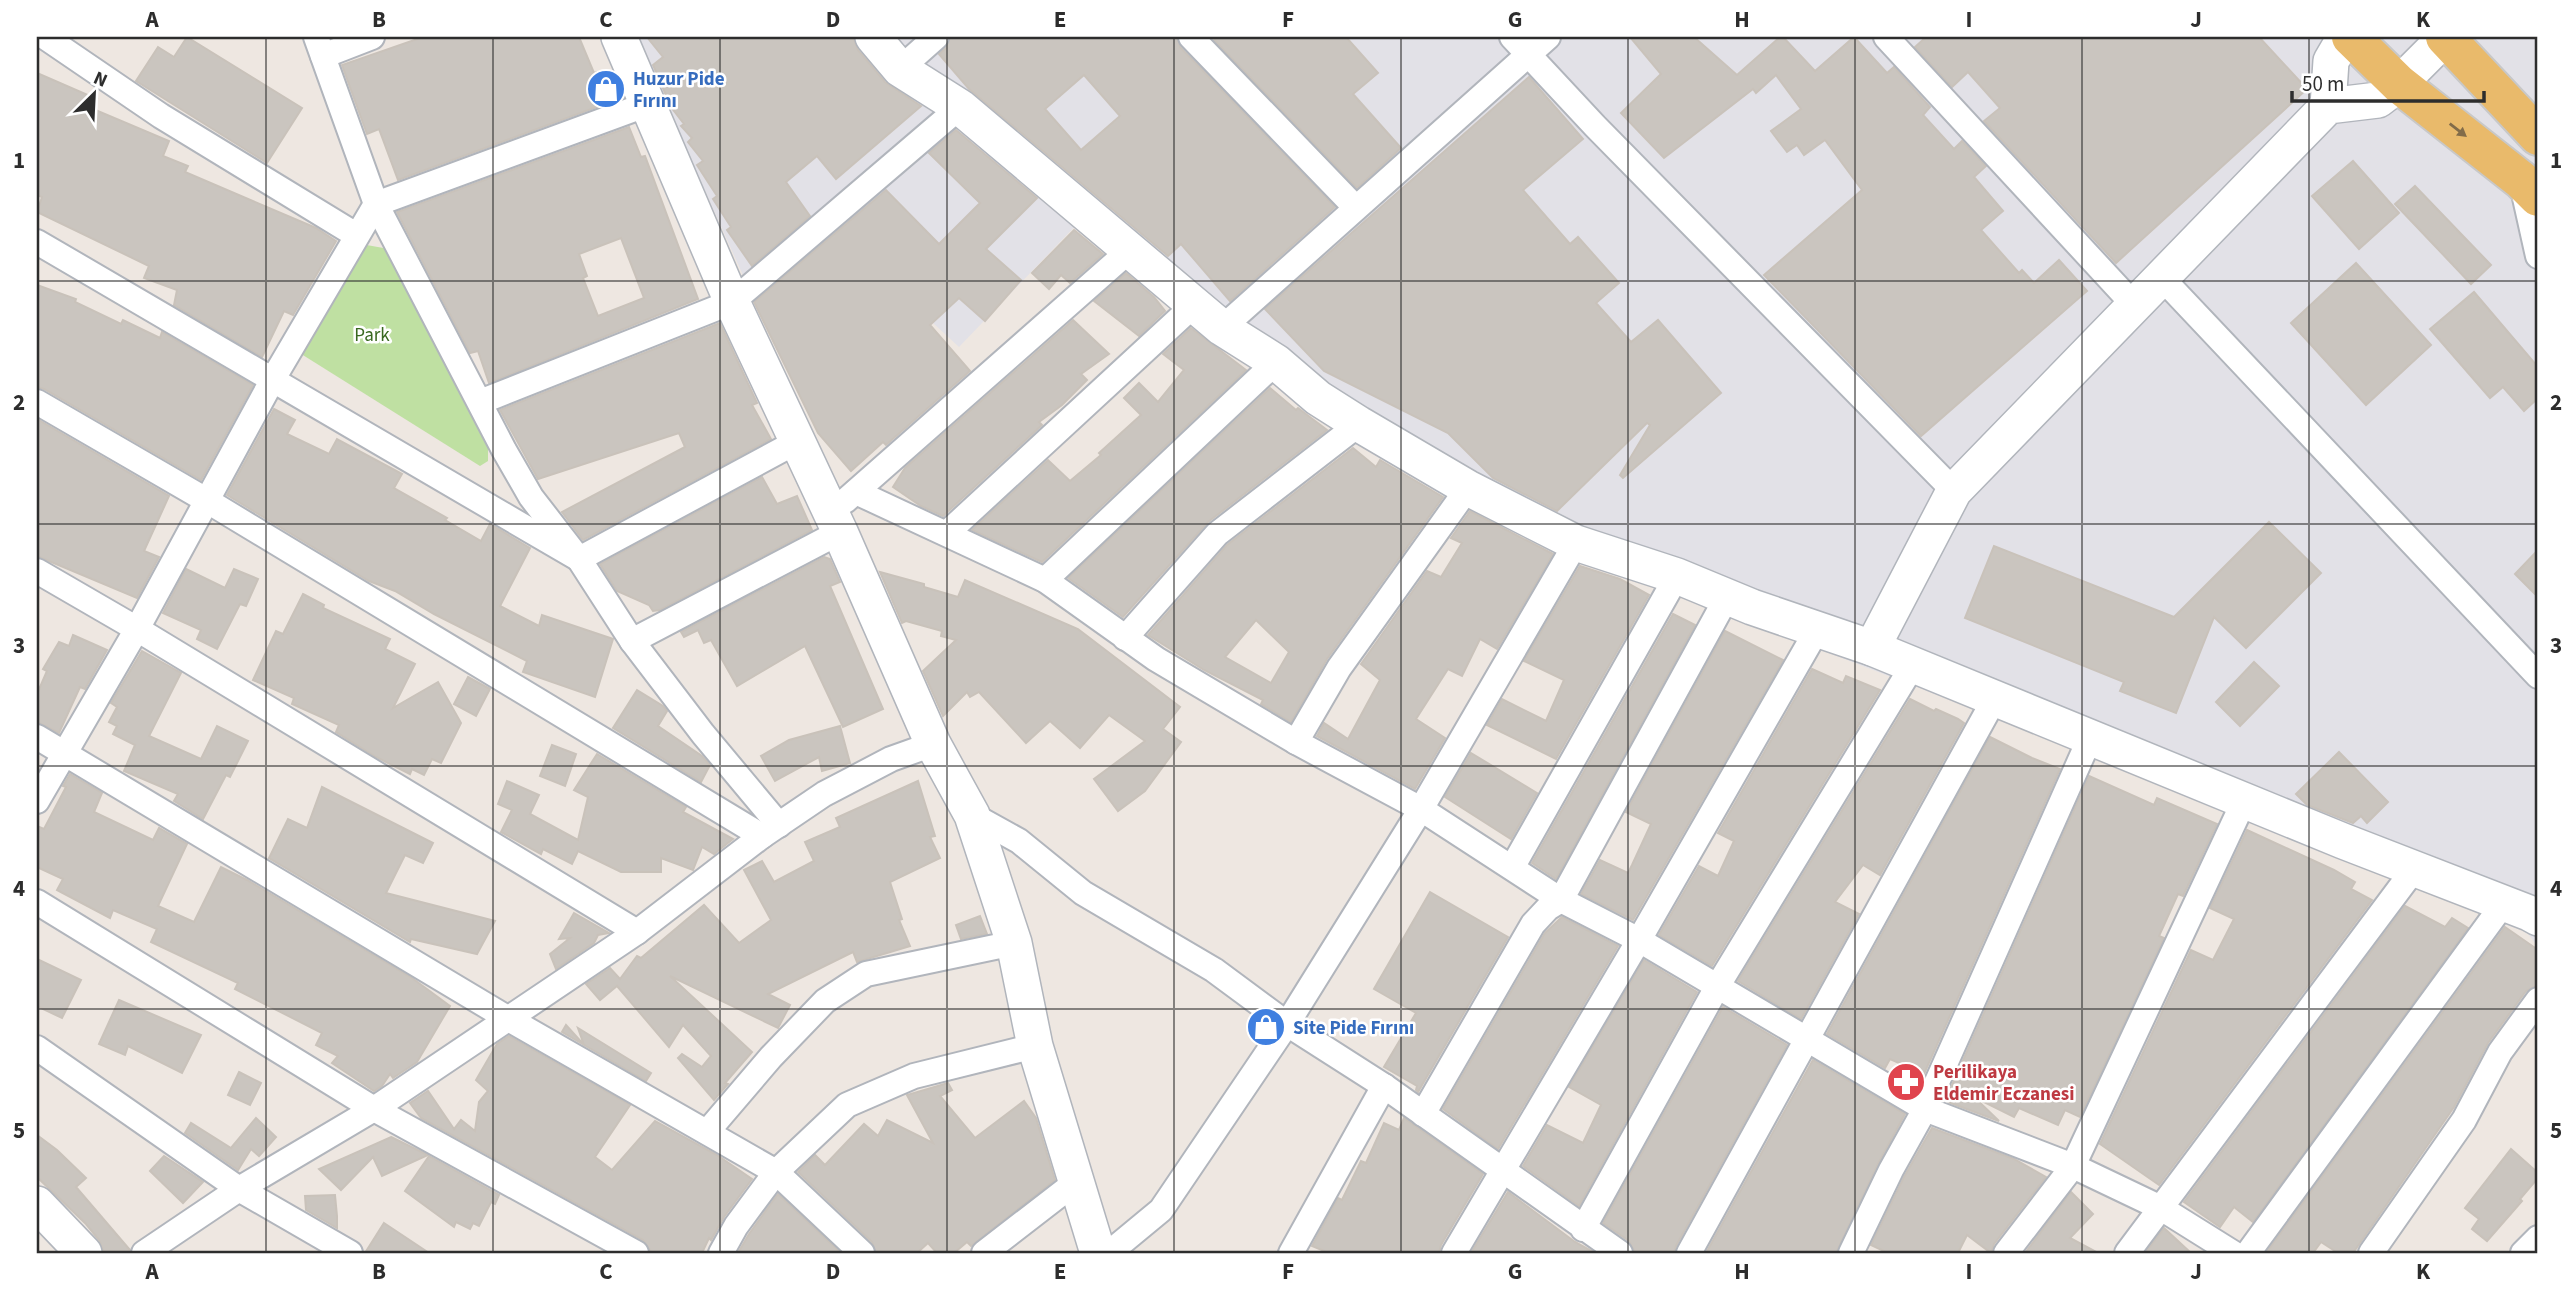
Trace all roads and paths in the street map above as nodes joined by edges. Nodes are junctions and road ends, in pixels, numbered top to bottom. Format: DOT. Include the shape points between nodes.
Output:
graph roads {
  1 [pos="45,37"];
  2 [pos="372,37"];
  3 [pos="619,37"];
  4 [pos="873,37"];
  5 [pos="936,37"];
  6 [pos="1191,37"];
  7 [pos="1548,37"];
  8 [pos="1886,37"];
  9 [pos="2345,37"];
  10 [pos="2351,37"];
  11 [pos="2446,37"];
  12 [pos="1521,45"];
  13 [pos="320,46"];
  14 [pos="900,69"];
  15 [pos="2399,84"];
  16 [pos="648,104"];
  17 [pos="2328,106"];
  18 [pos="960,107"];
  19 [pos="2538,136"];
  20 [pos="2530,188"];
  21 [pos="376,204"];
  22 [pos="1355,207"];
  23 [pos="356,235"];
  24 [pos="37,242"];
  25 [pos="1129,250"];
  26 [pos="2538,256"];
  27 [pos="2161,277"];
  28 [pos="732,302"];
  29 [pos="1194,305"];
  30 [pos="2134,305"];
  31 [pos="1222,328"];
  32 [pos="1276,362"];
  33 [pos="273,379"];
  34 [pos="37,402"];
  35 [pos="481,402"];
  36 [pos="1359,424"];
  37 [pos="798,441"];
  38 [pos="1468,488"];
  39 [pos="1954,491"];
  40 [pos="531,497"];
  41 [pos="477,499"];
  42 [pos="206,500"];
  43 [pos="843,512"];
  44 [pos="947,533"];
  45 [pos="1576,543"];
  46 [pos="579,559"];
  47 [pos="37,572"];
  48 [pos="1677,576"];
  49 [pos="1045,580"];
  50 [pos="1727,597"];
  51 [pos="137,629"];
  52 [pos="1817,630"];
  53 [pos="1125,638"];
  54 [pos="632,642"];
  55 [pos="1872,648"];
  56 [pos="1913,665"];
  57 [pos="2538,676"];
  58 [pos="1994,698"];
  59 [pos="37,737"];
  60 [pos="2090,738"];
  61 [pos="1296,742"];
  62 [pos="933,744"];
  63 [pos="64,752"];
  64 [pos="37,801"];
  65 [pos="2244,801"];
  66 [pos="1421,809"];
  67 [pos="972,815"];
  68 [pos="771,831"];
  69 [pos="1513,866"];
  70 [pos="2415,868"];
  71 [pos="1561,900"];
  72 [pos="37,902"];
  73 [pos="2504,903"];
  74 [pos="2538,918"];
  75 [pos="637,932"];
  76 [pos="1639,940"];
  77 [pos="1014,943"];
  78 [pos="1717,987"];
  79 [pos="2538,1000"];
  80 [pos="507,1018"];
  81 [pos="1287,1024"];
  82 [pos="1806,1039"];
  83 [pos="1035,1046"];
  84 [pos="37,1048"];
  85 [pos="1384,1086"];
  86 [pos="374,1109"];
  87 [pos="1926,1109"];
  88 [pos="1423,1114"];
  89 [pos="707,1132"];
  90 [pos="2073,1166"];
  91 [pos="1504,1171"];
  92 [pos="776,1172"];
  93 [pos="1076,1182"];
  94 [pos="239,1189"];
  95 [pos="37,1204"];
  96 [pos="2161,1208"];
  97 [pos="1583,1228"];
  98 [pos="2538,1237"];
  99 [pos="84,1253"];
  100 [pos="144,1253"];
  101 [pos="350,1253"];
  102 [pos="636,1253"];
  103 [pos="721,1253"];
  104 [pos="862,1253"];
  105 [pos="984,1253"];
  106 [pos="1098,1253"];
  107 [pos="1109,1253"];
  108 [pos="1291,1253"];
  109 [pos="1454,1253"];
  110 [pos="1620,1253"];
  111 [pos="1689,1253"];
  112 [pos="1851,1253"];
  113 [pos="2006,1253"];
  114 [pos="2127,1253"];
  115 [pos="2233,1253"];
  116 [pos="2248,1253"];
  117 [pos="2371,1253"];
  118 [pos="2524,1253"];
  1 -- 23 [label="street" via="161,116"];
  2 -- 13 [label="street"];
  3 -- 16 [label="street"];
  4 -- 14 [label="street"];
  5 -- 14 [label="street"];
  6 -- 22 [label="street"];
  7 -- 12 [label="street"];
  8 -- 30 [label="street"];
  9 -- 17 [label="street" via="2331,61"];
  10 -- 15 [label="main road"];
  11 -- 15 [label="street"];
  11 -- 19 [label="main road"];
  12 -- 22 [label="street"];
  12 -- 39 [label="street"];
  13 -- 21 [label="street"];
  14 -- 18 [label="street"];
  15 -- 17 [label="street" via="2378,100"];
  15 -- 20 [label="main road, one-way"];
  16 -- 21 [label="street"];
  16 -- 28 [label="street"];
  17 -- 27 [label="street"];
  18 -- 25 [label="street"];
  18 -- 28 [label="street"];
  20 -- 26 [label="street"];
  21 -- 23 [label="street"];
  21 -- 35 [label="street"];
  22 -- 31 [label="street"];
  23 -- 33 [label="street"];
  24 -- 33 [label="street"];
  25 -- 29 [label="street"];
  25 -- 43 [label="street"];
  27 -- 30 [label="street"];
  27 -- 57 [label="street"];
  28 -- 35 [label="street"];
  28 -- 37 [label="street"];
  29 -- 31 [label="street"];
  29 -- 44 [label="street"];
  30 -- 39 [label="street"];
  31 -- 32 [label="street"];
  32 -- 36 [label="street" via="1318,398"];
  32 -- 49 [label="street"];
  33 -- 41 [label="street"];
  33 -- 42 [label="street"];
  34 -- 42 [label="street"];
  35 -- 40 [label="street"];
  36 -- 38 [label="street"];
  36 -- 53 [label="street" via="1217,534"];
  37 -- 43 [label="street"];
  37 -- 46 [label="street"];
  38 -- 45 [label="street"];
  38 -- 61 [label="street" via="1339,668"];
  39 -- 55 [label="street"];
  40 -- 41 [label="street"];
  40 -- 46 [label="street"];
  41 -- 46 [label="street"];
  42 -- 51 [label="street"];
  42 -- 68 [label="street"];
  43 -- 44 [label="street"];
  43 -- 54 [label="street"];
  43 -- 62 [label="street"];
  44 -- 49 [label="street"];
  45 -- 48 [label="street"];
  45 -- 66 [label="street"];
  46 -- 54 [label="street"];
  47 -- 51 [label="street"];
  48 -- 50 [label="street"];
  48 -- 69 [label="street"];
  49 -- 53 [label="street"];
  50 -- 52 [label="street"];
  50 -- 71 [label="street"];
  51 -- 63 [label="street"];
  51 -- 75 [label="street"];
  52 -- 55 [label="street"];
  52 -- 76 [label="street"];
  53 -- 61 [label="street"];
  54 -- 68 [label="street"];
  55 -- 56 [label="street"];
  56 -- 58 [label="street"];
  56 -- 78 [label="street"];
  58 -- 60 [label="street"];
  58 -- 82 [label="street"];
  59 -- 63 [label="street"];
  60 -- 65 [label="street"];
  60 -- 87 [label="street"];
  61 -- 66 [label="street"];
  62 -- 67 [label="street"];
  62 -- 68 [label="street" via="891,759 824,794"];
  63 -- 64 [label="street"];
  63 -- 80 [label="street"];
  65 -- 70 [label="street"];
  65 -- 90 [label="street"];
  66 -- 69 [label="street"];
  66 -- 81 [label="street"];
  67 -- 77 [label="street"];
  67 -- 81 [label="street" via="1019,841 1083,893 1213,971"];
  68 -- 75 [label="street"];
  69 -- 71 [label="street"];
  70 -- 73 [label="street"];
  70 -- 96 [label="street"];
  71 -- 76 [label="street"];
  71 -- 88 [label="street" via="1533,924"];
  72 -- 86 [label="street"];
  73 -- 74 [label="street"];
  73 -- 116 [label="street"];
  75 -- 80 [label="street"];
  76 -- 78 [label="street"];
  76 -- 91 [label="street"];
  77 -- 83 [label="street"];
  77 -- 89 [label="street" via="866,974 825,1001"];
  78 -- 82 [label="street"];
  78 -- 97 [label="street"];
  79 -- 117 [label="street" via="2500,1052 2464,1119"];
  80 -- 86 [label="street"];
  80 -- 89 [label="street"];
  81 -- 85 [label="street"];
  81 -- 107 [label="street" via="1161,1210"];
  82 -- 87 [label="street"];
  82 -- 111 [label="street"];
  83 -- 92 [label="street" via="914,1076 847,1105"];
  83 -- 93 [label="street"];
  84 -- 94 [label="street"];
  85 -- 88 [label="street"];
  85 -- 108 [label="street"];
  86 -- 94 [label="street"];
  86 -- 102 [label="street"];
  87 -- 90 [label="street"];
  87 -- 112 [label="street"];
  88 -- 91 [label="street"];
  89 -- 92 [label="street"];
  90 -- 96 [label="street"];
  90 -- 113 [label="street"];
  91 -- 97 [label="street"];
  91 -- 109 [label="street"];
  92 -- 103 [label="street"];
  92 -- 104 [label="street"];
  93 -- 105 [label="street"];
  93 -- 106 [label="street"];
  94 -- 100 [label="street"];
  94 -- 101 [label="street"];
  95 -- 99 [label="street"];
  96 -- 114 [label="street"];
  96 -- 115 [label="street"];
  97 -- 110 [label="street"];
  98 -- 118 [label="street"];
}
